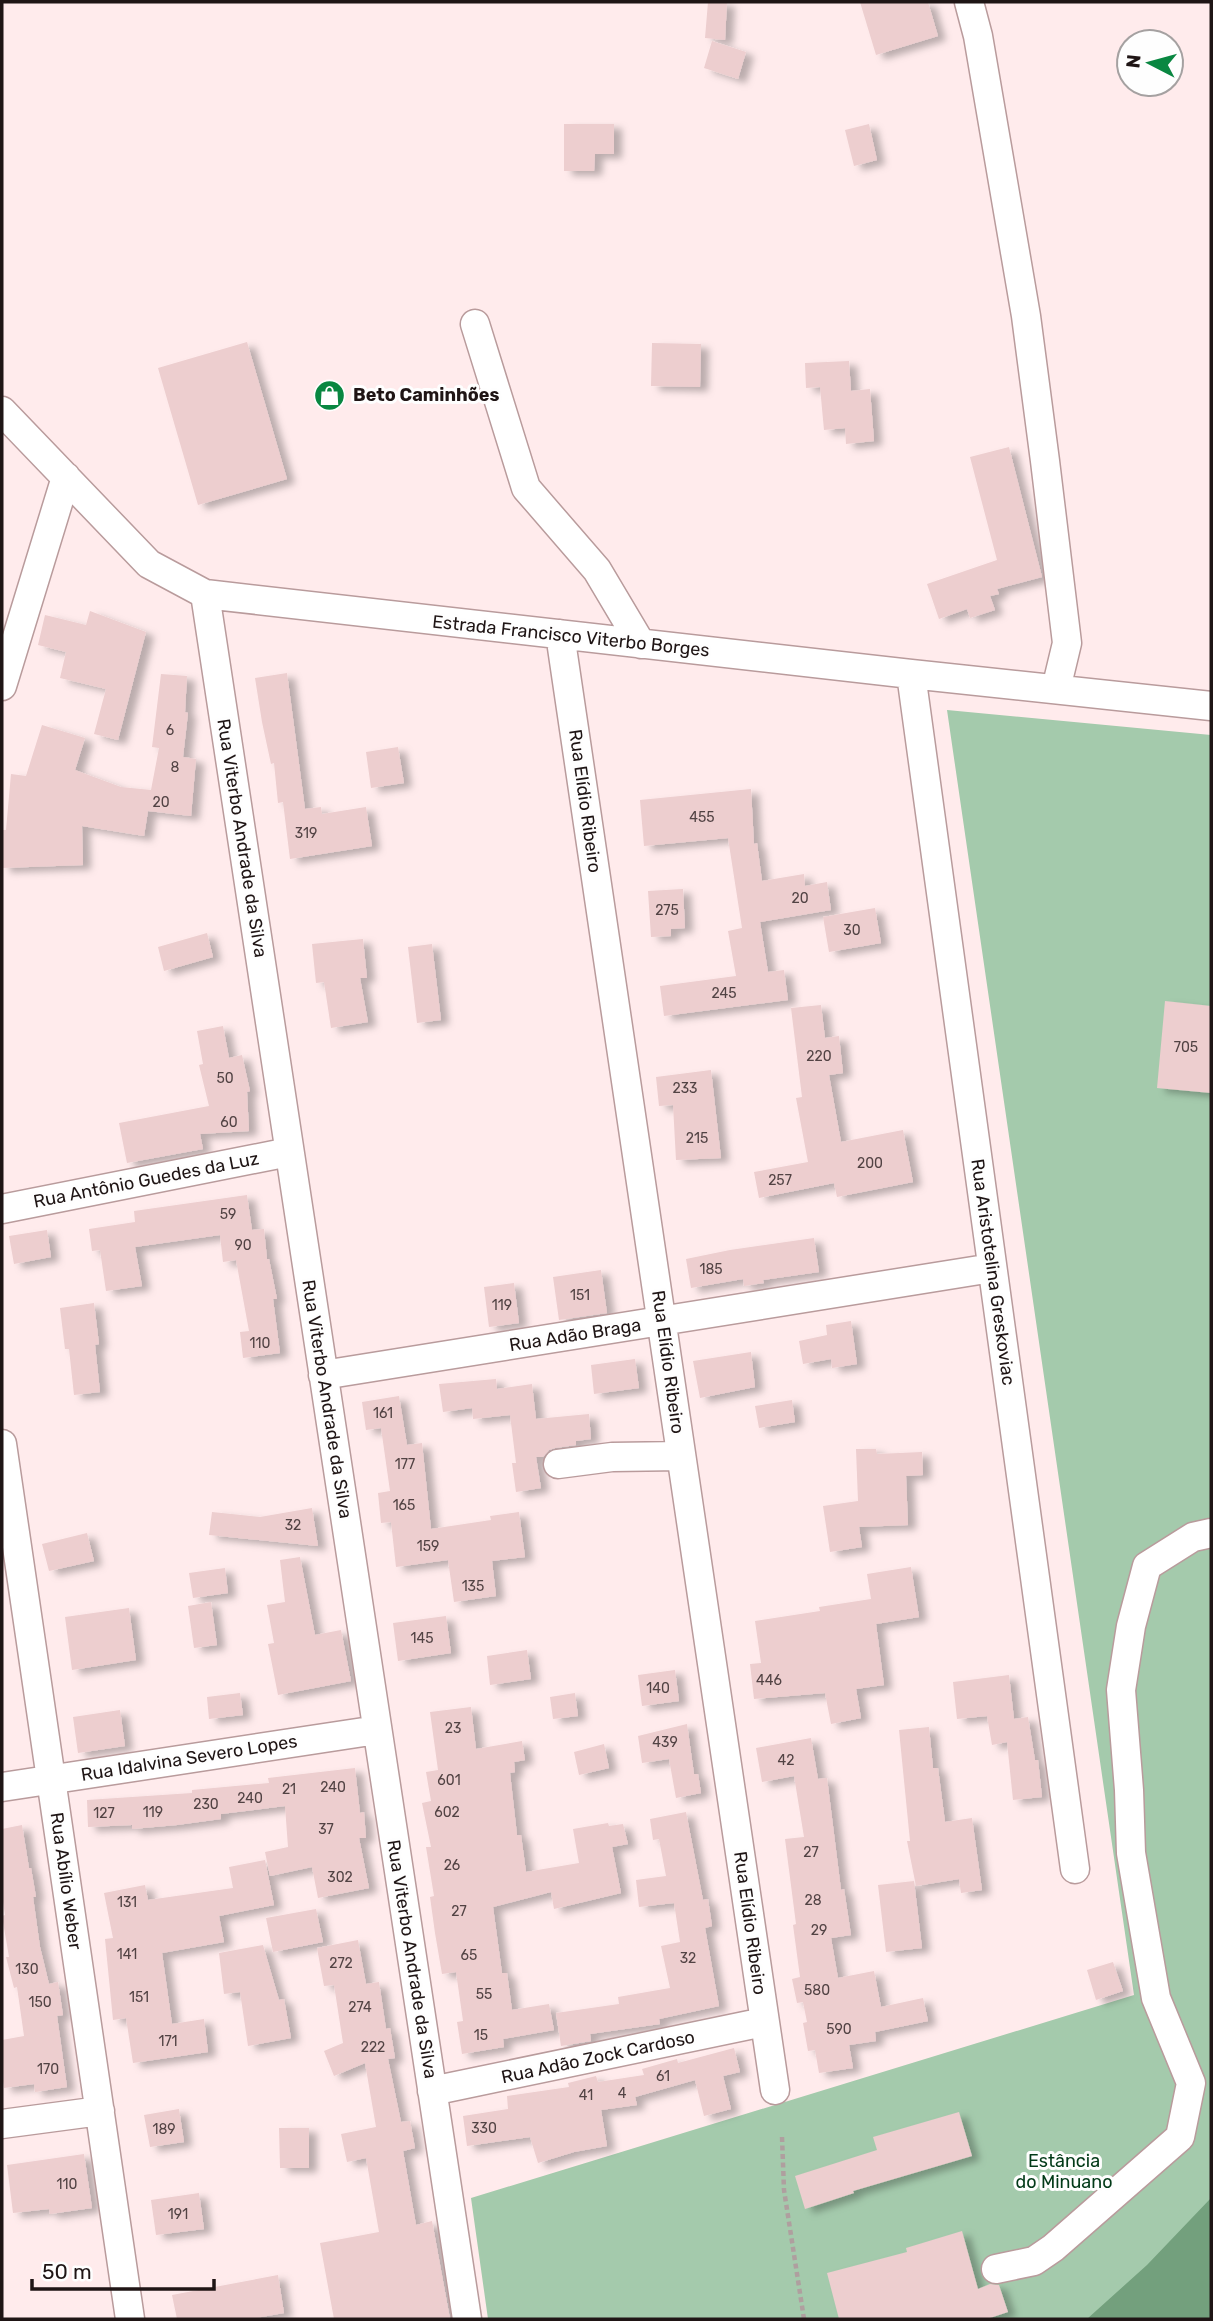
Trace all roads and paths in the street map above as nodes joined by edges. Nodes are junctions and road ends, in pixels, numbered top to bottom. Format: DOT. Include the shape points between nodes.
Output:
graph roads {
  1 [pos="969,2"];
  2 [pos="475,324"];
  3 [pos="2,411"];
  4 [pos="66,477"];
  5 [pos="205,594"];
  6 [pos="560,634"];
  7 [pos="641,644"];
  8 [pos="911,674"];
  9 [pos="2,686"];
  10 [pos="1056,689"];
  11 [pos="1211,706"];
  12 [pos="289,1152"];
  13 [pos="2,1209"];
  14 [pos="992,1268"];
  15 [pos="662,1321"];
  16 [pos="323,1375"];
  17 [pos="2,1444"];
  18 [pos="681,1456"];
  19 [pos="558,1464"];
  20 [pos="1211,1533"];
  21 [pos="377,1730"];
  22 [pos="51,1780"];
  23 [pos="2,1787"];
  24 [pos="1075,1869"];
  25 [pos="764,2022"];
  26 [pos="775,2090"];
  27 [pos="432,2091"];
  28 [pos="100,2111"];
  29 [pos="2,2124"];
  30 [pos="782,2137"];
  31 [pos="996,2269"];
  32 [pos="130,2319"];
  33 [pos="467,2319"];
  34 [pos="804,2319"];
  1 -- 10 [label="street" via="1026,316 1045,461 1067,643"];
  2 -- 7 [label="street" via="526,488 597,570"];
  3 -- 4 [label="street, Estrada Francisco Viterbo Borges"];
  4 -- 5 [label="street, Estrada Francisco Viterbo Borges" via="149,564"];
  4 -- 9 [label="street"];
  5 -- 6 [label="street, Estrada Francisco Viterbo Borges"];
  5 -- 12 [label="street, Rua Viterbo Andrade da Silva"];
  6 -- 7 [label="street, Estrada Francisco Viterbo Borges"];
  6 -- 15 [label="street, Rua Elídio Ribeiro"];
  7 -- 8 [label="street, Estrada Francisco Viterbo Borges"];
  8 -- 10 [label="street, Estrada Francisco Viterbo Borges"];
  8 -- 14 [label="street, Rua Aristotelina Greskoviac"];
  10 -- 11 [label="street, Estrada Francisco Viterbo Borges"];
  12 -- 13 [label="street, Rua Antônio Guedes da Luz"];
  12 -- 16 [label="street, Rua Viterbo Andrade da Silva"];
  14 -- 15 [label="street, Rua Adão Braga"];
  14 -- 24 [label="street, Rua Aristotelina Greskoviac"];
  15 -- 16 [label="street, Rua Adão Braga"];
  15 -- 18 [label="street, Rua Elídio Ribeiro"];
  16 -- 21 [label="street, Rua Viterbo Andrade da Silva"];
  17 -- 22 [label="street, Rua Abílio Weber"];
  18 -- 19 [label="street"];
  18 -- 25 [label="street, Rua Elídio Ribeiro"];
  20 -- 31 [label="street" via="1193,1537 1147,1566 1121,1690 1131,1853 1156,1998 1191,2082 1180,2137 1053,2248 1034,2261"];
  21 -- 22 [label="street, Rua Idalvina Severo Lopes"];
  21 -- 27 [label="street, Rua Viterbo Andrade da Silva"];
  22 -- 23 [label="street, Rua Idalvina Severo Lopes"];
  22 -- 28 [label="street, Rua Abílio Weber"];
  25 -- 26 [label="street, Rua Elídio Ribeiro"];
  25 -- 27 [label="street, Rua Adão Zock Cardoso"];
  27 -- 33 [label="street, Rua Viterbo Andrade da Silva"];
  28 -- 29 [label="street"];
  28 -- 32 [label="street, Rua Abílio Weber"];
  30 -- 34 [label="path" via="784,2190"];
}
